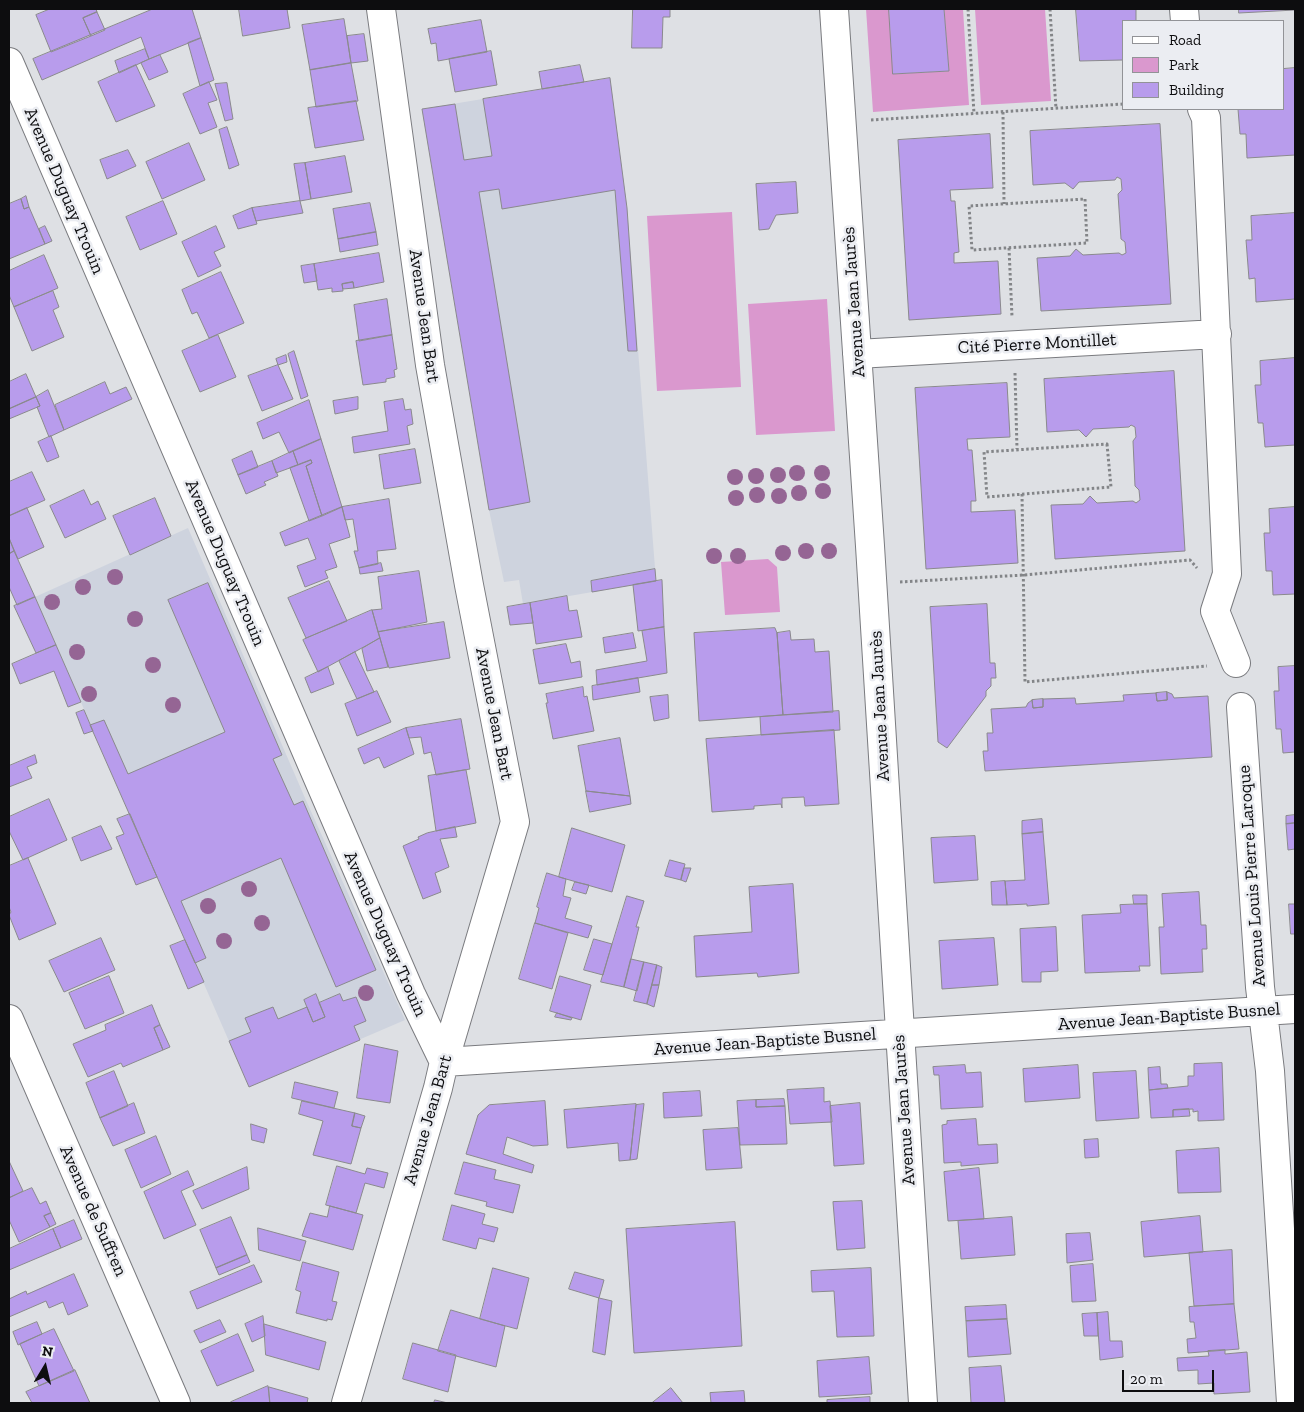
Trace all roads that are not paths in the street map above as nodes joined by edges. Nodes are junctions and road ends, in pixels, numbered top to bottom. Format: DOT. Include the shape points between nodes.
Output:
graph roads {
  1 [pos="381,9"];
  2 [pos="834,9"];
  3 [pos="9,62"];
  4 [pos="1202,110"];
  5 [pos="1217,334"];
  6 [pos="857,354"];
  7 [pos="1236,663"];
  8 [pos="1241,707"];
  9 [pos="1295,1009"];
  10 [pos="1262,1011"];
  11 [pos="9,1019"];
  12 [pos="899,1034"];
  13 [pos="444,1062"];
  14 [pos="176,1403"];
  15 [pos="346,1403"];
  16 [pos="923,1403"];
  17 [pos="1291,1403"];
  1 -- 13 [label="street, Avenue Jean Bart" via="430,365 470,594 515,822"];
  2 -- 6 [label="street, Avenue Jean Jaurès"];
  3 -- 13 [label="street, Avenue Duguay Trouin" via="411,994"];
  4 -- 5 [label="street" via="1206,118"];
  5 -- 6 [label="street, Cité Pierre Montillet"];
  5 -- 7 [label="street" via="1227,574 1215,611"];
  6 -- 12 [label="street, Avenue Jean Jaurès"];
  8 -- 10 [label="street, Avenue Louis Pierre Laroque"];
  9 -- 10 [label="street, Avenue Jean-Baptiste Busnel"];
  10 -- 12 [label="street, Avenue Jean-Baptiste Busnel"];
  10 -- 17 [label="street, Avenue Louis Pierre Laroque" via="1270,1071"];
  11 -- 14 [label="street, Avenue de Suffren"];
  12 -- 13 [label="street, Avenue Jean-Baptiste Busnel"];
  12 -- 16 [label="street, Avenue Jean Jaurès"];
  13 -- 15 [label="street, Avenue Jean Bart"];
}
